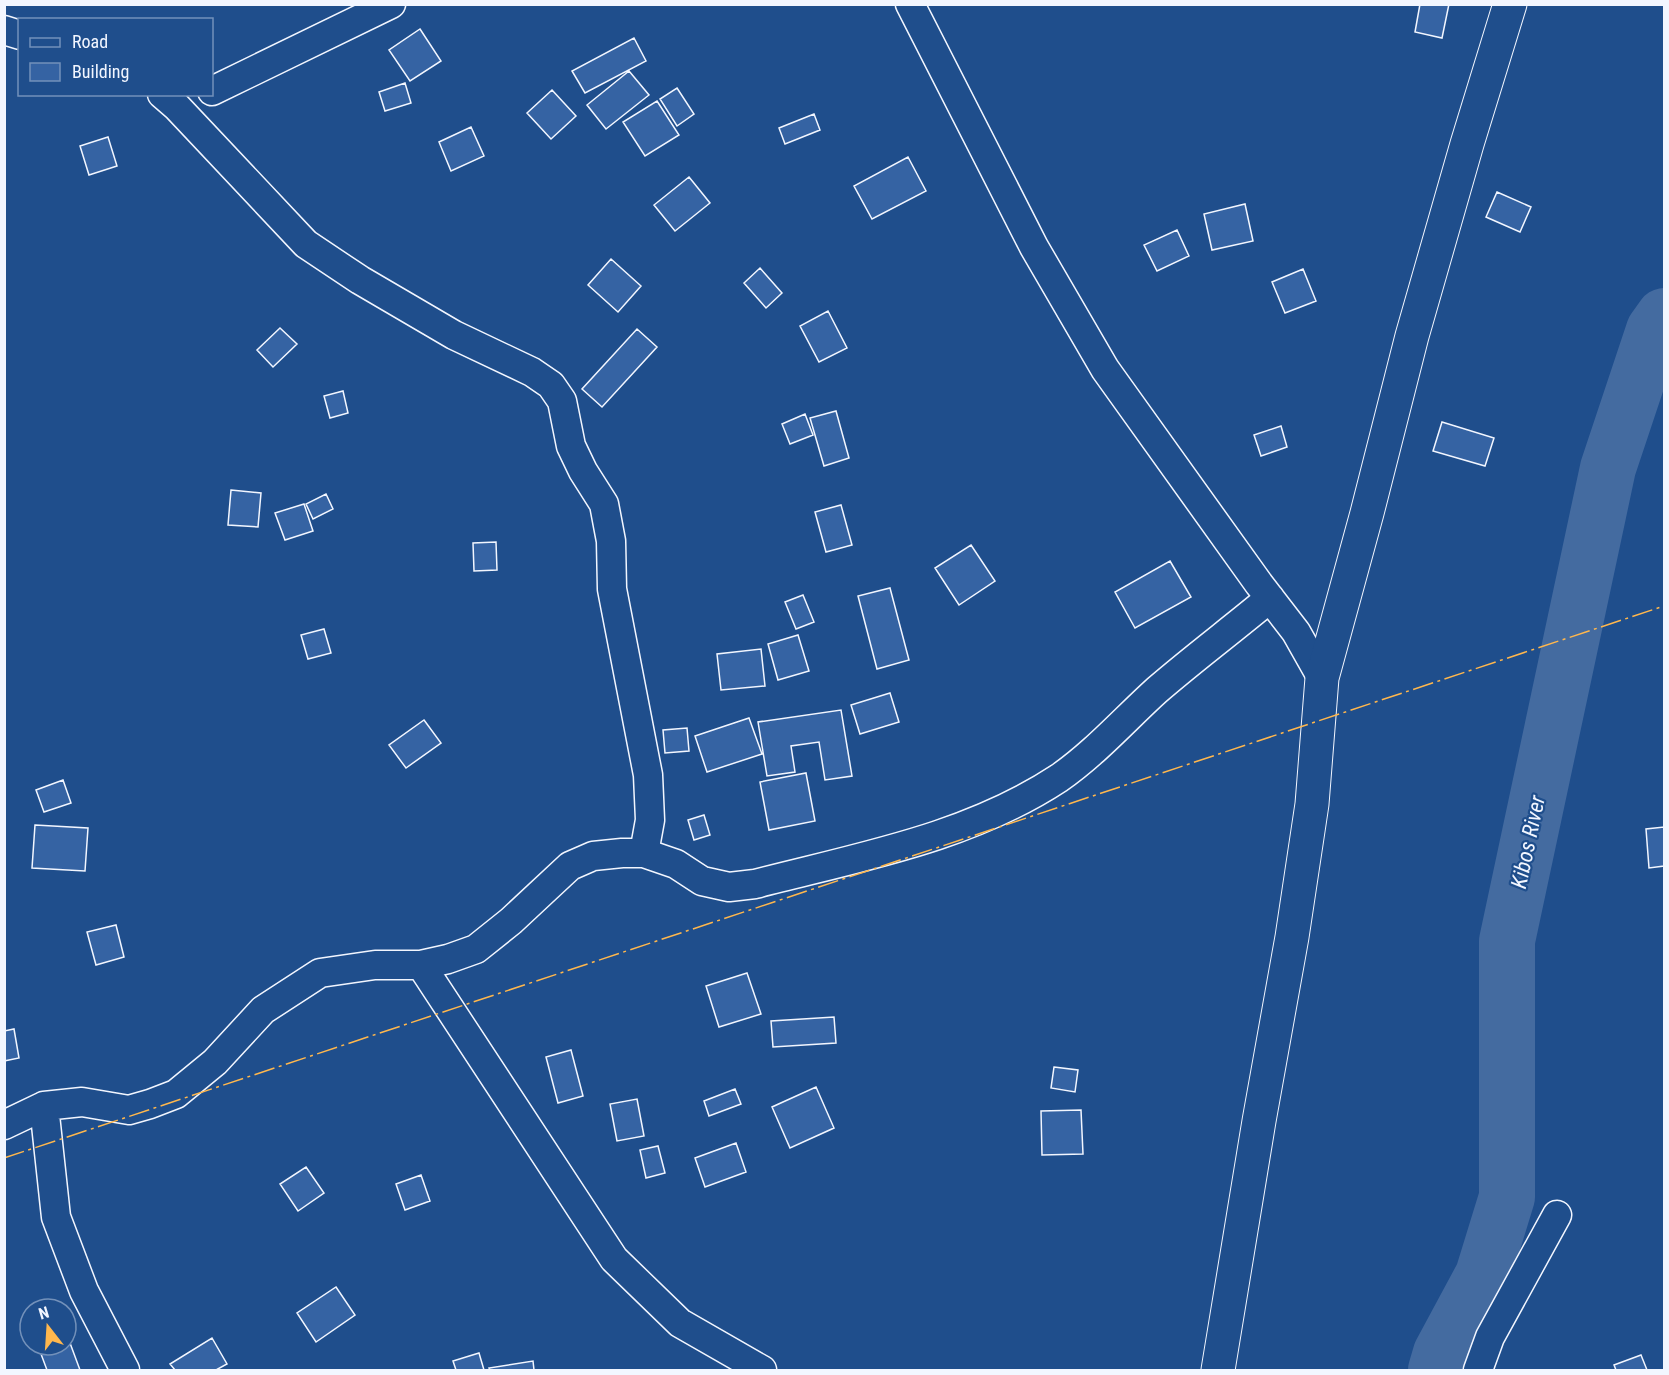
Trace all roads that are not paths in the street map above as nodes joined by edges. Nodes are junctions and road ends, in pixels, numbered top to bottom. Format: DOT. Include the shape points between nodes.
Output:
graph roads {
  1 [pos="391,4"];
  2 [pos="910,4"];
  3 [pos="1510,4"];
  4 [pos="213,91"];
  5 [pos="194,96"];
  6 [pos="169,101"];
  7 [pos="1270,598"];
  8 [pos="1322,678"];
  9 [pos="644,853"];
  10 [pos="421,965"];
  11 [pos="44,1106"];
  12 [pos="4,1125"];
  13 [pos="1557,1215"];
  14 [pos="124,1371"];
  15 [pos="762,1371"];
  16 [pos="1218,1371"];
  17 [pos="1478,1371"];
  1 -- 4 [label="street"];
  2 -- 7 [label="street" via="1034,247 1105,369"];
  3 -- 8 [label="main road" via="1412,336"];
  5 -- 6 [label="street"];
  6 -- 9 [label="street" via="306,244 454,335 532,372 551,385 562,401 572,446 604,504 611,540 612,589 648,775 650,820"];
  7 -- 8 [label="street" via="1296,632"];
  7 -- 9 [label="street" via="1059,777 996,812 926,840 755,884 729,887 702,881 676,864"];
  8 -- 16 [label="main road" via="1312,804"];
  9 -- 10 [label="street" via="593,856 570,866 476,949"];
  10 -- 11 [label="street" via="375,965 320,973 263,1010 215,1062 176,1094 150,1104 129,1110 82,1102"];
  10 -- 15 [label="street" via="614,1259 680,1323"];
  11 -- 12 [label="street"];
  11 -- 14 [label="street" via="56,1217 84,1291"];
  13 -- 17 [label="street" via="1490,1337"];
}
